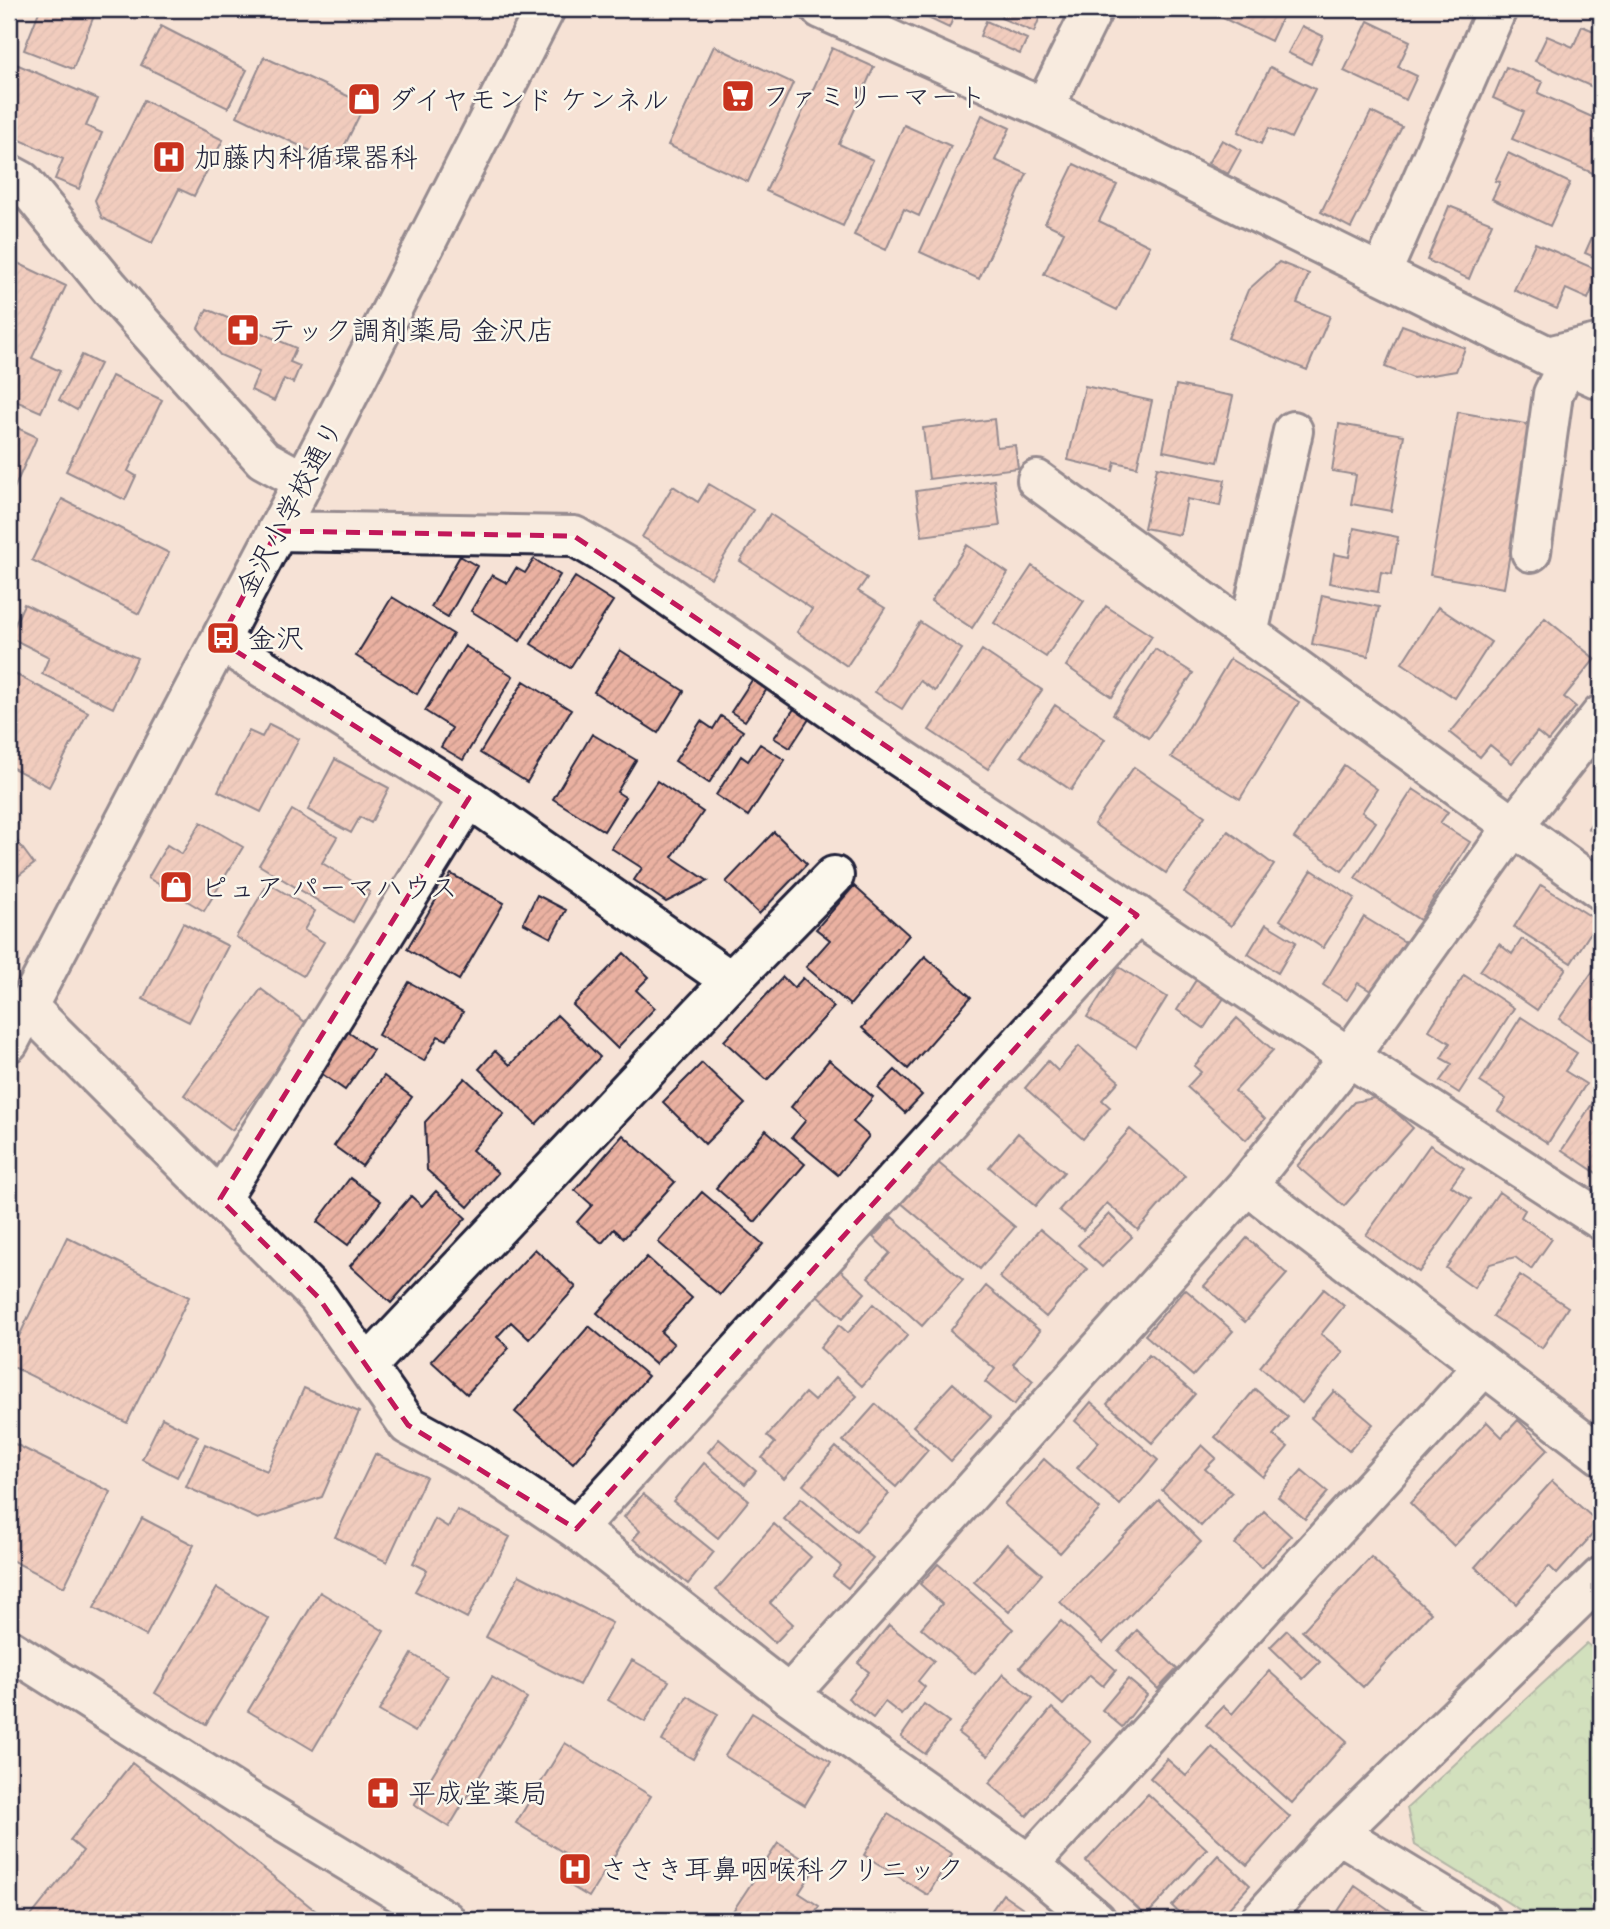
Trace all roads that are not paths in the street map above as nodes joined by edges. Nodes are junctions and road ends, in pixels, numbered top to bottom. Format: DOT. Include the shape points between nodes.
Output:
graph roads {
  1 [pos="545,9"];
  2 [pos="821,9"];
  3 [pos="1093,9"];
  4 [pos="1497,9"];
  5 [pos="1044,108"];
  6 [pos="13,187"];
  7 [pos="1381,274"];
  8 [pos="1601,343"];
  9 [pos="1558,361"];
  10 [pos="1601,380"];
  11 [pos="1293,432"];
  12 [pos="1037,480"];
  13 [pos="303,481"];
  14 [pos="277,531"];
  15 [pos="1531,552"];
  16 [pos="1248,634"];
  17 [pos="220,641"];
  18 [pos="1601,715"];
  19 [pos="469,798"];
  20 [pos="1513,827"];
  21 [pos="834,876"];
  22 [pos="1601,890"];
  23 [pos="1137,915"];
  24 [pos="731,981"];
  25 [pos="27,1006"];
  26 [pos="9,1042"];
  27 [pos="1349,1057"];
  28 [pos="1247,1185"];
  29 [pos="220,1199"];
  30 [pos="1601,1220"];
  31 [pos="366,1366"];
  32 [pos="1484,1366"];
  33 [pos="1601,1455"];
  34 [pos="576,1529"];
  35 [pos="1601,1577"];
  36 [pos="9,1649"];
  37 [pos="789,1695"];
  38 [pos="1338,1833"];
  39 [pos="1029,1864"];
  40 [pos="444,1920"];
  41 [pos="1096,1920"];
  42 [pos="1260,1920"];
  43 [pos="1481,1920"];
  1 -- 13 [label="street, 金沢小学校通り"];
  2 -- 5 [label="street"];
  3 -- 5 [label="street"];
  4 -- 7 [label="street"];
  5 -- 7 [label="street"];
  6 -- 13 [label="street" via="263,459"];
  7 -- 9 [label="street"];
  8 -- 9 [label="street"];
  9 -- 10 [label="street"];
  9 -- 15 [label="street"];
  11 -- 16 [label="street"];
  12 -- 16 [label="street"];
  13 -- 14 [label="street, 金沢小学校通り"];
  14 -- 17 [label="street, 金沢小学校通り"];
  14 -- 23 [label="street" via="574,536 627,567"];
  16 -- 20 [label="street"];
  17 -- 19 [label="street"];
  17 -- 25 [label="street, 金沢小学校通り"];
  18 -- 20 [label="street"];
  19 -- 24 [label="street"];
  19 -- 29 [label="street"];
  20 -- 22 [label="street"];
  20 -- 27 [label="street"];
  21 -- 24 [label="street"];
  23 -- 27 [label="street"];
  23 -- 34 [label="street"];
  24 -- 31 [label="street"];
  25 -- 26 [label="street, 金沢小学校通り"];
  25 -- 29 [label="street"];
  27 -- 28 [label="street"];
  27 -- 30 [label="street"];
  28 -- 32 [label="street"];
  28 -- 37 [label="street"];
  29 -- 31 [label="street" via="318,1297"];
  31 -- 34 [label="street" via="408,1425 481,1465"];
  32 -- 33 [label="street"];
  32 -- 39 [label="street"];
  34 -- 37 [label="street"];
  35 -- 38 [label="street"];
  36 -- 40 [label="street"];
  37 -- 39 [label="street"];
  38 -- 42 [label="street"];
  38 -- 43 [label="street"];
  39 -- 41 [label="street"];
}
